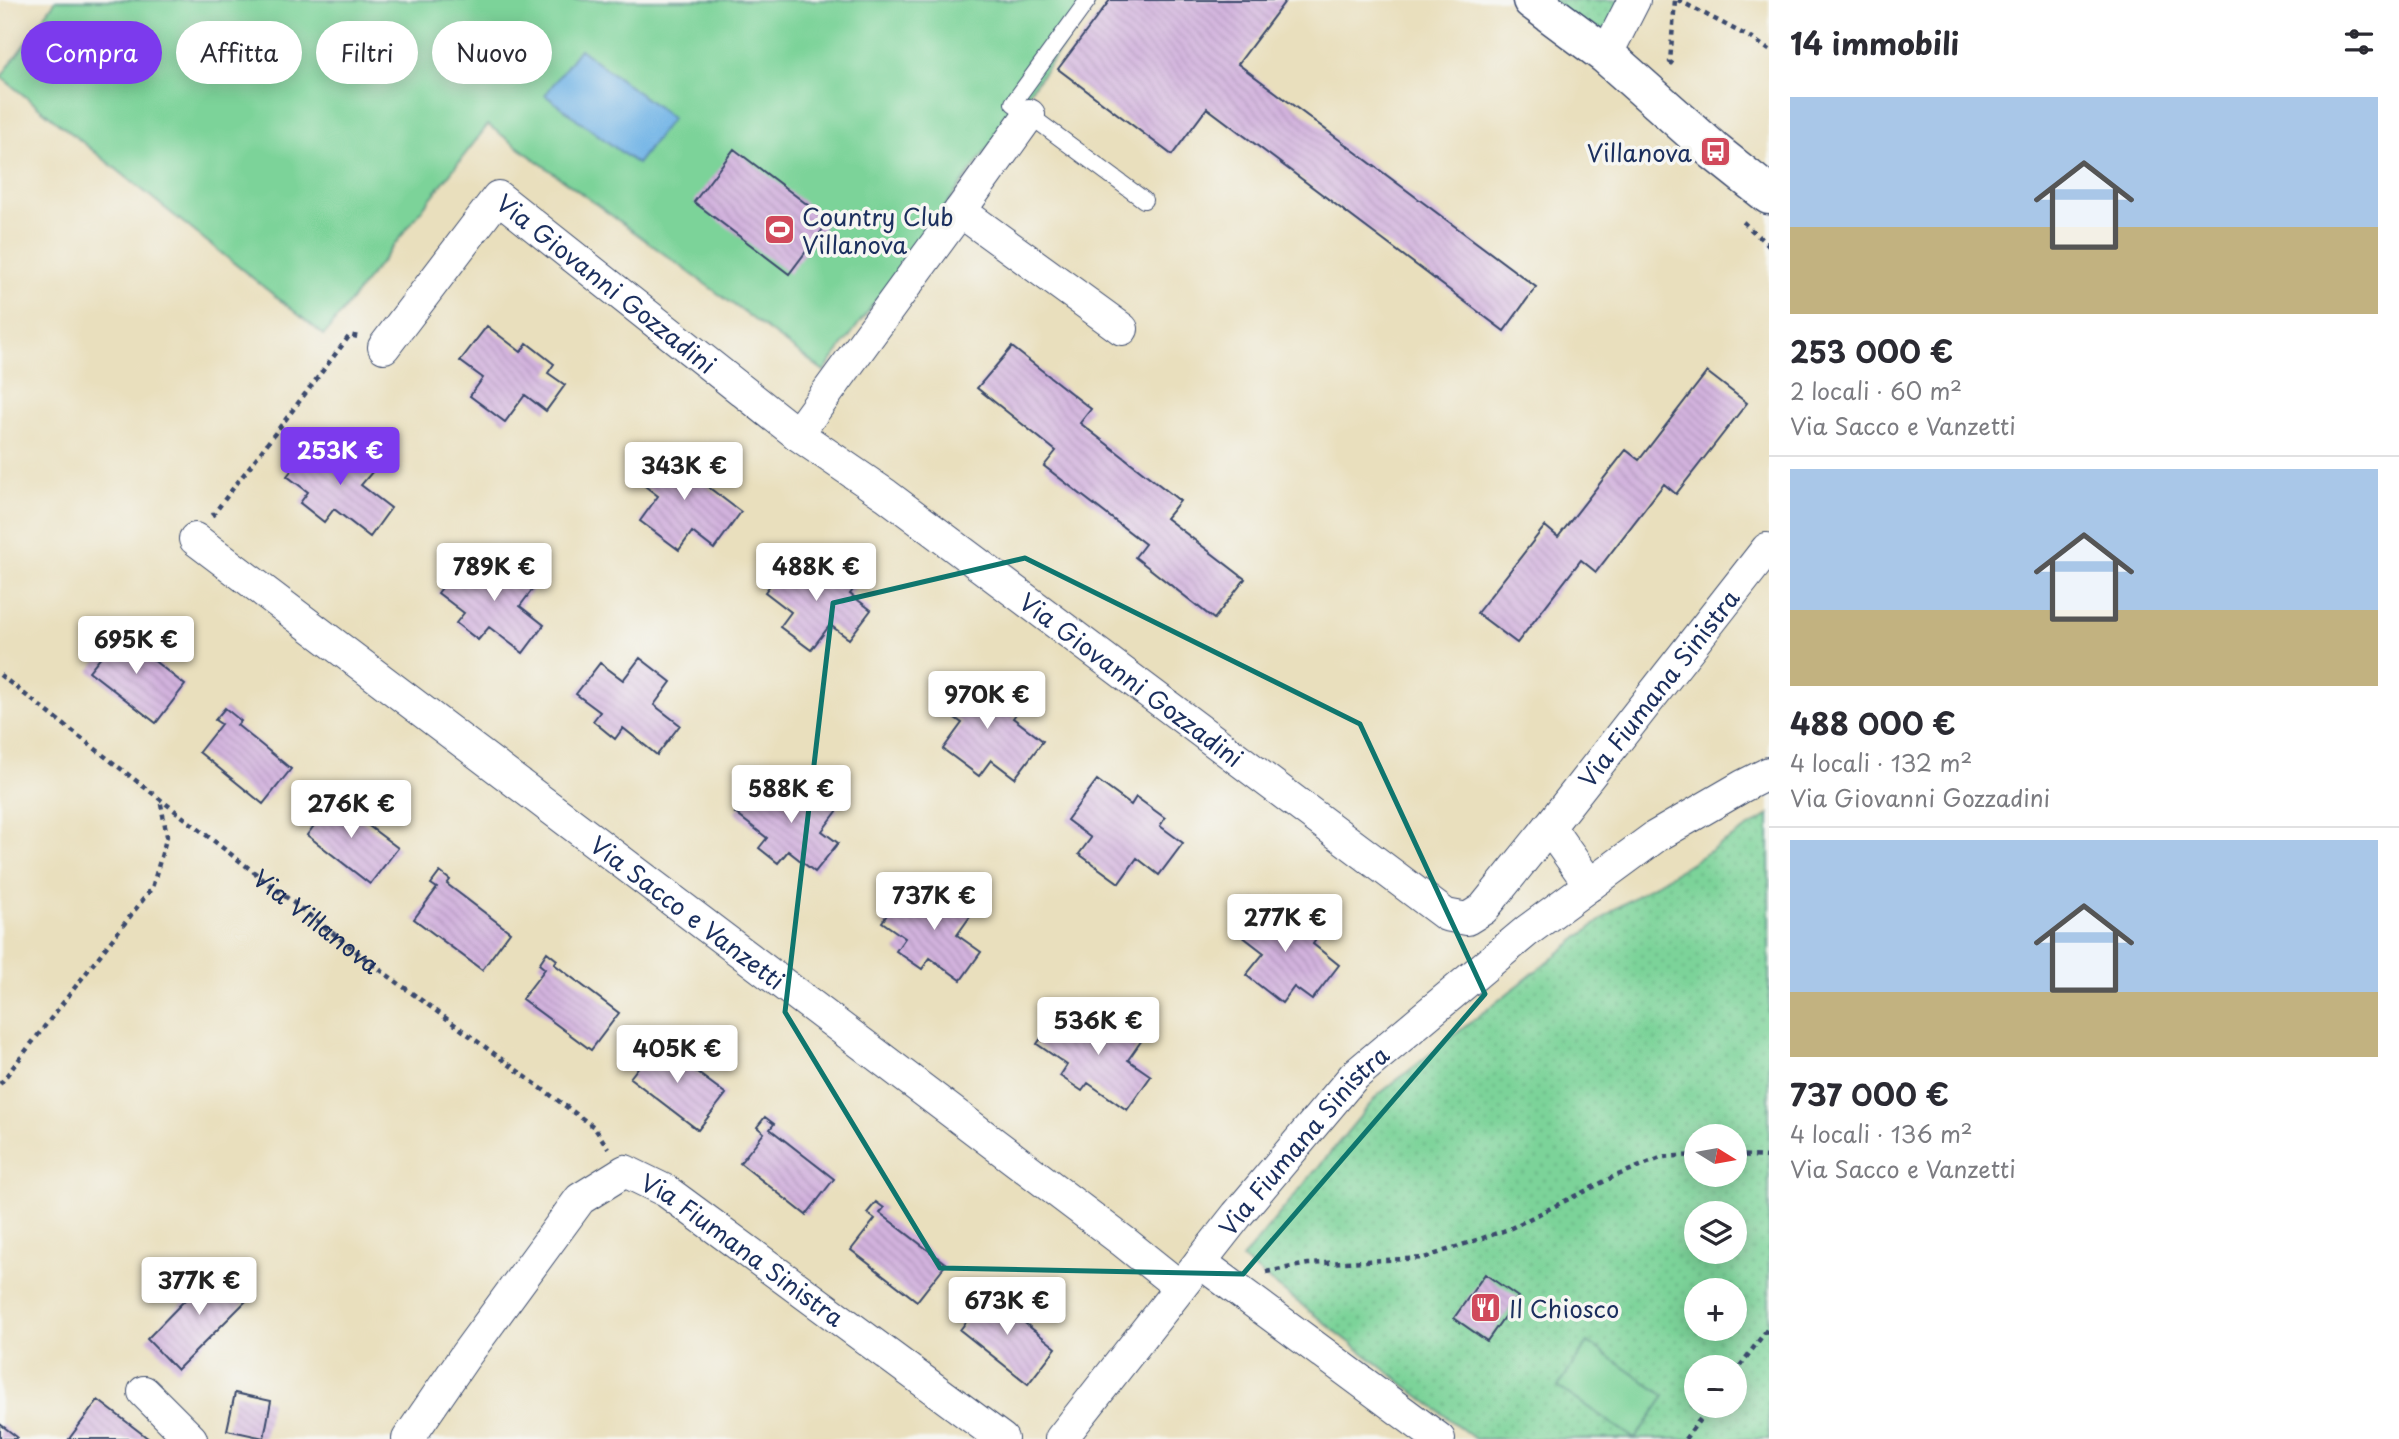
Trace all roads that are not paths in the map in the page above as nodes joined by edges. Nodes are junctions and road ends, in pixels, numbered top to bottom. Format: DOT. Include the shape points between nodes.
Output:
graph roads {
  1 [pos="1088,0"];
  2 [pos="1532,0"];
  3 [pos="1634,0"];
  4 [pos="1606,55"];
  5 [pos="1029,115"];
  6 [pos="1769,195"];
  7 [pos="1144,201"];
  8 [pos="960,212"];
  9 [pos="1122,328"];
  10 [pos="384,347"];
  11 [pos="797,433"];
  12 [pos="195,539"];
  13 [pos="1767,549"];
  14 [pos="1769,773"];
  15 [pos="1549,827"];
  16 [pos="1590,885"];
  17 [pos="1467,919"];
  18 [pos="1200,1262"];
  19 [pos="1180,1287"];
  20 [pos="144,1392"];
  21 [pos="191,1439"];
  22 [pos="408,1439"];
  23 [pos="1002,1439"];
  24 [pos="1061,1439"];
  25 [pos="1439,1439"];
  1 -- 5 [label="lane" via="1013,103"];
  2 -- 4 [label="main road"];
  3 -- 4 [label="street"];
  4 -- 6 [label="main road"];
  5 -- 7 [label="lane"];
  5 -- 8 [label="street"];
  8 -- 9 [label="street"];
  8 -- 11 [label="street"];
  10 -- 11 [label="street, Via Giovanni Gozzadini" via="498,197"];
  11 -- 17 [label="street, Via Giovanni Gozzadini" via="1446,915"];
  12 -- 19 [label="street, Via Sacco e Vanzetti"];
  13 -- 15 [label="street, Via Fiumana Sinistra"];
  14 -- 16 [label="street, Via Fiumana Sinistra" via="1656,837"];
  15 -- 16 [label="street"];
  15 -- 17 [label="street, Via Fiumana Sinistra" via="1483,909"];
  16 -- 18 [label="street, Via Fiumana Sinistra" via="1527,931 1354,1076"];
  18 -- 19 [label="street, Via Fiumana Sinistra"];
  18 -- 25 [label="street"];
  19 -- 24 [label="street, Via Fiumana Sinistra"];
  20 -- 21 [label="street"];
  22 -- 23 [label="street, Via Fiumana Sinistra" via="580,1199 625,1171 666,1191"];
}
